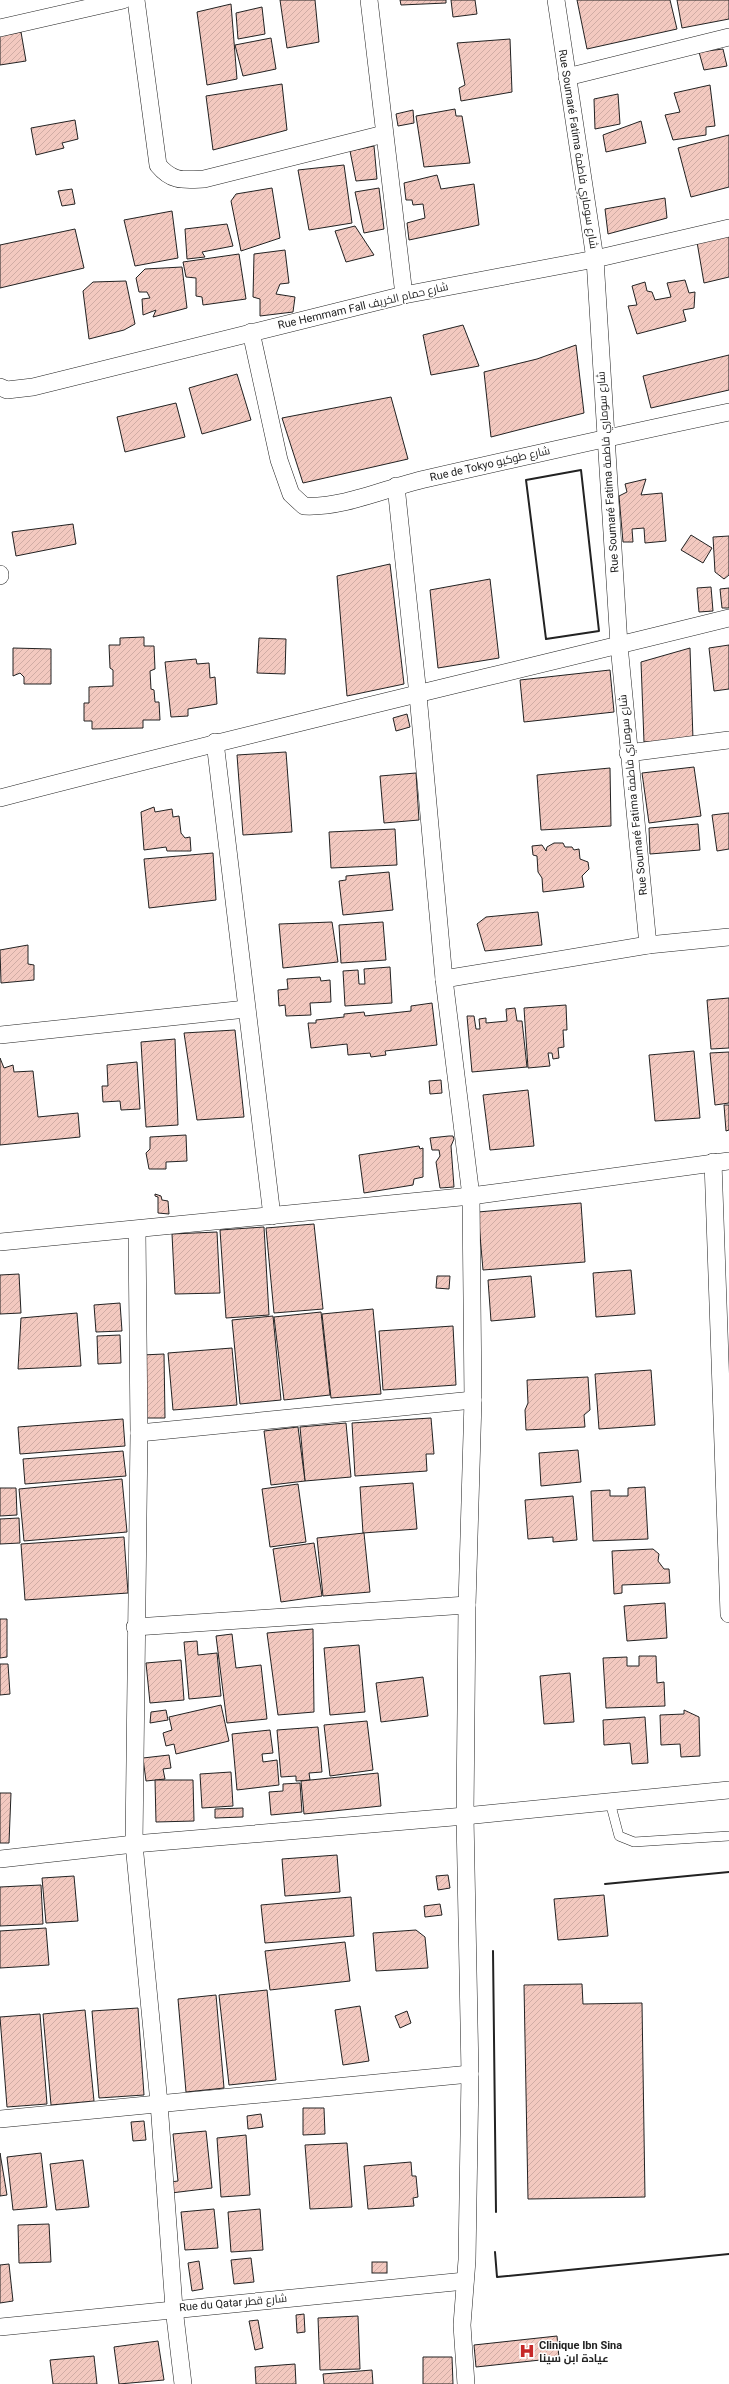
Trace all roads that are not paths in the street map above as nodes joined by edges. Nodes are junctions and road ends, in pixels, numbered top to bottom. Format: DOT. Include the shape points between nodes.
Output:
graph roads {
  1 [pos="123,0"];
  2 [pos="136,0"];
  3 [pos="368,0"];
  4 [pos="556,0"];
  5 [pos="0,28"];
  6 [pos="729,37"];
  7 [pos="567,77"];
  8 [pos="384,134"];
  9 [pos="729,228"];
  10 [pos="595,258"];
  11 [pos="404,295"];
  12 [pos="251,332"];
  13 [pos="0,387"];
  14 [pos="729,412"];
  15 [pos="605,438"];
  16 [pos="396,486"];
  17 [pos="729,618"];
  18 [pos="619,645"];
  19 [pos="418,695"];
  20 [pos="729,740"];
  21 [pos="215,742"];
  22 [pos="628,753"];
  23 [pos="0,798"];
  24 [pos="729,937"];
  25 [pos="648,945"];
  26 [pos="444,979"];
  27 [pos="246,1009"];
  28 [pos="0,1035"];
  29 [pos="721,1161"];
  30 [pos="470,1196"];
  31 [pos="272,1216"];
  32 [pos="137,1230"];
  33 [pos="0,1242"];
  34 [pos="725,1376"];
  35 [pos="473,1400"];
  36 [pos="139,1433"];
  37 [pos="728,1574"];
  38 [pos="467,1605"];
  39 [pos="729,1614"];
  40 [pos="135,1627"];
  41 [pos="729,1790"];
  42 [pos="610,1802"];
  43 [pos="464,1816"];
  44 [pos="729,1836"];
  45 [pos="134,1844"];
  46 [pos="0,1859"];
  47 [pos="470,2074"];
  48 [pos="159,2103"];
  49 [pos="0,2119"];
  50 [pos="465,2281"];
  51 [pos="174,2308"];
  52 [pos="0,2327"];
  53 [pos="183,2384"];
  54 [pos="466,2384"];
  1 -- 5 [label="street"];
  2 -- 8 [label="street" via="158,165 166,175 180,180 204,179"];
  3 -- 8 [label="street"];
  4 -- 7 [label="street, Rue Soumaré Fatima شارع سوماري فاطمة"];
  6 -- 7 [label="street"];
  7 -- 10 [label="street, Rue Soumaré Fatima شارع سوماري فاطمة"];
  8 -- 11 [label="street"];
  9 -- 10 [label="street, Rue Hemmam Fall شارع حمام الخريف"];
  10 -- 11 [label="street, Rue Hemmam Fall شارع حمام الخريف"];
  10 -- 15 [label="street, Rue Soumaré Fatima شارع سوماري فاطمة"];
  11 -- 12 [label="street, Rue Hemmam Fall شارع حمام الخريف"];
  12 -- 13 [label="street, Rue Hemmam Fall شارع حمام الخريف" via="33,387 7,390"];
  12 -- 16 [label="street, Rue de Tokyo شارع طوكيو" via="280,460 291,494 304,506 318,507"];
  14 -- 15 [label="street, Rue de Tokyo شارع طوكيو"];
  15 -- 16 [label="street, Rue de Tokyo شارع طوكيو"];
  15 -- 18 [label="street, Rue Soumaré Fatima شارع سوماري فاطمة"];
  16 -- 19 [label="street"];
  17 -- 18 [label="street"];
  18 -- 19 [label="street"];
  18 -- 22 [label="street, Rue Soumaré Fatima شارع سوماري فاطمة"];
  19 -- 21 [label="street"];
  19 -- 26 [label="street"];
  20 -- 22 [label="street"];
  21 -- 23 [label="street"];
  21 -- 27 [label="street"];
  22 -- 25 [label="street, Rue Soumaré Fatima شارع سوماري فاطمة"];
  24 -- 25 [label="street"];
  25 -- 26 [label="street"];
  26 -- 30 [label="street"];
  27 -- 28 [label="street"];
  27 -- 31 [label="street"];
  29 -- 30 [label="street"];
  29 -- 34 [label="street"];
  30 -- 31 [label="street"];
  30 -- 35 [label="street"];
  31 -- 32 [label="street"];
  32 -- 33 [label="street"];
  32 -- 36 [label="street"];
  34 -- 37 [label="street"];
  35 -- 36 [label="street"];
  35 -- 38 [label="street"];
  36 -- 40 [label="street"];
  37 -- 39 [label="street"];
  38 -- 40 [label="street"];
  38 -- 43 [label="street"];
  40 -- 45 [label="street"];
  41 -- 42 [label="street"];
  42 -- 43 [label="street"];
  42 -- 44 [label="lane" via="619,1836 634,1842"];
  43 -- 45 [label="street"];
  43 -- 47 [label="street"];
  45 -- 46 [label="street"];
  45 -- 48 [label="street"];
  47 -- 48 [label="street"];
  47 -- 50 [label="street"];
  48 -- 49 [label="street"];
  48 -- 51 [label="street"];
  50 -- 51 [label="street, Rue du Qatar شارع قطر"];
  50 -- 54 [label="street" via="462,2325"];
  51 -- 52 [label="street, Rue du Qatar شارع قطر"];
  51 -- 53 [label="street"];
}
